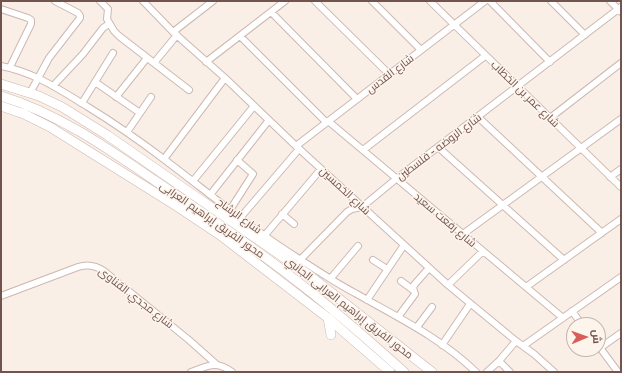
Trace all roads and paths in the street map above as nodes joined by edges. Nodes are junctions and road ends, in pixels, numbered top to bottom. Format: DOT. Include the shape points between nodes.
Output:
graph roads {
  1 [pos="55,1"];
  2 [pos="100,1"];
  3 [pos="143,1"];
  4 [pos="213,1"];
  5 [pos="285,1"];
  6 [pos="315,1"];
  7 [pos="372,1"];
  8 [pos="430,1"];
  9 [pos="485,1"];
  10 [pos="490,1"];
  11 [pos="550,1"];
  12 [pos="610,1"];
  13 [pos="205,3"];
  14 [pos="1,9"];
  15 [pos="620,10"];
  16 [pos="270,12"];
  17 [pos="109,24"];
  18 [pos="454,25"];
  19 [pos="175,33"];
  20 [pos="240,36"];
  21 [pos="585,36"];
  22 [pos="421,50"];
  23 [pos="113,53"];
  24 [pos="485,56"];
  25 [pos="148,58"];
  26 [pos="206,62"];
  27 [pos="550,62"];
  28 [pos="621,63"];
  29 [pos="154,64"];
  30 [pos="1,66"];
  31 [pos="10,67"];
  32 [pos="389,74"];
  33 [pos="39,78"];
  34 [pos="225,78"];
  35 [pos="95,82"];
  36 [pos="1,84"];
  37 [pos="54,86"];
  38 [pos="517,87"];
  39 [pos="189,90"];
  40 [pos="30,93"];
  41 [pos="1,96"];
  42 [pos="116,97"];
  43 [pos="151,97"];
  44 [pos="358,98"];
  45 [pos="82,103"];
  46 [pos="1,106"];
  47 [pos="254,106"];
  48 [pos="140,113"];
  49 [pos="478,117"];
  50 [pos="550,118"];
  51 [pos="621,119"];
  52 [pos="269,120"];
  53 [pos="327,121"];
  54 [pos="127,132"];
  55 [pos="438,147"];
  56 [pos="297,148"];
  57 [pos="581,148"];
  58 [pos="363,150"];
  59 [pos="164,158"];
  60 [pos="237,160"];
  61 [pos="321,169"];
  62 [pos="621,169"];
  63 [pos="542,176"];
  64 [pos="610,177"];
  65 [pos="396,179"];
  66 [pos="193,181"];
  67 [pos="621,187"];
  68 [pos="210,195"];
  69 [pos="503,205"];
  70 [pos="362,207"];
  71 [pos="230,210"];
  72 [pos="282,214"];
  73 [pos="240,218"];
  74 [pos="621,219"];
  75 [pos="294,224"];
  76 [pos="602,233"];
  77 [pos="463,234"];
  78 [pos="264,235"];
  79 [pos="358,246"];
  80 [pos="404,246"];
  81 [pos="483,251"];
  82 [pos="300,260"];
  83 [pos="374,260"];
  84 [pos="564,260"];
  85 [pos="429,268"];
  86 [pos="388,269"];
  87 [pos="621,277"];
  88 [pos="331,278"];
  89 [pos="401,281"];
  90 [pos="448,285"];
  91 [pos="526,287"];
  92 [pos="413,290"];
  93 [pos="1,296"];
  94 [pos="367,300"];
  95 [pos="470,304"];
  96 [pos="432,307"];
  97 [pos="572,311"];
  98 [pos="398,317"];
  99 [pos="576,317"];
  100 [pos="328,318"];
  101 [pos="563,318"];
  102 [pos="417,327"];
  103 [pos="621,333"];
  104 [pos="331,335"];
  105 [pos="516,341"];
  106 [pos="606,343"];
  107 [pos="442,345"];
  108 [pos="523,346"];
  109 [pos="606,356"];
  110 [pos="499,361"];
  111 [pos="216,364"];
  112 [pos="191,372"];
  113 [pos="232,372"];
  114 [pos="390,372"];
  115 [pos="404,372"];
  116 [pos="432,372"];
  117 [pos="476,372"];
  118 [pos="487,372"];
  119 [pos="510,372"];
  120 [pos="554,372"];
  121 [pos="618,372"];
  1 -- 33 [label="street" via="78,13 80,18 56,49"];
  2 -- 17 [label="street" via="108,9"];
  3 -- 19 [label="street, شارع الخمسين"];
  4 -- 13 [label="street"];
  5 -- 16 [label="street"];
  6 -- 32 [label="street"];
  7 -- 22 [label="street"];
  8 -- 18 [label="street, شارع عمر بن الخطاب"];
  9 -- 18 [label="street, شارع القدس"];
  10 -- 27 [label="street"];
  11 -- 21 [label="street"];
  12 -- 15 [label="street"];
  13 -- 19 [label="street"];
  14 -- 31 [label="street" via="31,20"];
  15 -- 21 [label="street, شارع الروضه - فلسطين"];
  16 -- 20 [label="street"];
  16 -- 44 [label="street"];
  17 -- 25 [label="street" via="119,36"];
  17 -- 37 [label="street"];
  18 -- 22 [label="street, شارع القدس"];
  18 -- 24 [label="street, شارع عمر بن الخطاب"];
  19 -- 26 [label="street, شارع الخمسين"];
  19 -- 29 [label="street"];
  20 -- 26 [label="street"];
  20 -- 53 [label="street, شارع رفعت سعيد"];
  21 -- 27 [label="street, شارع الروضه - فلسطين"];
  22 -- 32 [label="street, شارع القدس"];
  23 -- 35 [label="street"];
  24 -- 38 [label="street, شارع عمر بن الخطاب"];
  24 -- 58 [label="street"];
  25 -- 29 [label="street"];
  25 -- 42 [label="street"];
  26 -- 34 [label="street, شارع الخمسين"];
  27 -- 38 [label="street, شارع الروضه - فلسطين"];
  28 -- 50 [label="street"];
  29 -- 39 [label="street"];
  30 -- 31 [label="street, شارع الرشاح"];
  31 -- 33 [label="street, شارع الرشاح"];
  32 -- 44 [label="street, شارع القدس"];
  33 -- 37 [label="street, شارع الرشاح"];
  33 -- 40 [label="street"];
  34 -- 47 [label="street, شارع الخمسين"];
  34 -- 59 [label="street"];
  35 -- 42 [label="street"];
  35 -- 45 [label="street"];
  36 -- 40 [label="main road, محور الفريق إبراهيم العرابى الجانبي"];
  37 -- 45 [label="street, شارع الرشاح"];
  38 -- 49 [label="street, شارع الروضه - فلسطين"];
  38 -- 50 [label="street, شارع عمر بن الخطاب"];
  40 -- 116 [label="main road, محور الفريق إبراهيم العرابى الجانبي" via="62,107 127,148 308,275"];
  41 -- 115 [label="main road, محور الفريق إبراهيم العرابى" via="40,110 64,123 213,219 311,292"];
  42 -- 48 [label="street"];
  43 -- 48 [label="street"];
  44 -- 53 [label="street, شارع القدس"];
  45 -- 54 [label="street, شارع الرشاح"];
  46 -- 100 [label="main road, محور الفريق إبراهيم العرابى" via="50,126 178,206 220,234"];
  47 -- 52 [label="street, شارع الخمسين"];
  47 -- 66 [label="street"];
  48 -- 54 [label="street"];
  49 -- 55 [label="street, شارع الروضه - فلسطين"];
  49 -- 63 [label="street"];
  50 -- 57 [label="street, شارع عمر بن الخطاب"];
  51 -- 57 [label="street"];
  52 -- 56 [label="street, شارع الخمسين"];
  52 -- 60 [label="street"];
  53 -- 56 [label="street, شارع القدس"];
  53 -- 58 [label="street, شارع رفعت سعيد"];
  54 -- 59 [label="street, شارع الرشاح"];
  55 -- 65 [label="street, شارع الروضه - فلسطين"];
  55 -- 69 [label="street"];
  56 -- 61 [label="street, شارع الخمسين"];
  56 -- 73 [label="street, شارع القدس"];
  57 -- 63 [label="street"];
  57 -- 64 [label="street, شارع عمر بن الخطاب"];
  58 -- 65 [label="street, شارع رفعت سعيد"];
  59 -- 66 [label="street, شارع الرشاح"];
  60 -- 68 [label="street"];
  60 -- 71 [label="street" via="253,174"];
  61 -- 70 [label="street, شارع الخمسين"];
  61 -- 72 [label="street"];
  62 -- 64 [label="street"];
  63 -- 69 [label="street"];
  63 -- 76 [label="street"];
  64 -- 67 [label="street, شارع عمر بن الخطاب"];
  65 -- 70 [label="street, شارع الروضه - فلسطين"];
  65 -- 77 [label="street, شارع رفعت سعيد"];
  66 -- 68 [label="street, شارع الرشاح"];
  68 -- 71 [label="street, شارع الرشاح"];
  69 -- 77 [label="street"];
  69 -- 84 [label="street"];
  70 -- 80 [label="street, شارع الخمسين"];
  70 -- 82 [label="street, شارع الروضه - فلسطين" via="352,208 347,212"];
  71 -- 73 [label="street, شارع الرشاح"];
  72 -- 75 [label="street"];
  72 -- 78 [label="street"];
  73 -- 78 [label="street, شارع الرشاح"];
  74 -- 76 [label="street"];
  76 -- 84 [label="street"];
  77 -- 81 [label="street, شارع رفعت سعيد"];
  78 -- 82 [label="street, شارع الرشاح"];
  79 -- 88 [label="street"];
  80 -- 85 [label="street, شارع الخمسين"];
  80 -- 86 [label="street"];
  81 -- 90 [label="street"];
  81 -- 91 [label="street, شارع رفعت سعيد"];
  82 -- 88 [label="street, شارع الرشاح"];
  83 -- 86 [label="street"];
  84 -- 91 [label="street"];
  85 -- 90 [label="street, شارع الخمسين"];
  85 -- 92 [label="street"];
  86 -- 94 [label="street"];
  87 -- 97 [label="street"];
  88 -- 94 [label="street, شارع الرشاح"];
  89 -- 92 [label="street"];
  90 -- 95 [label="street, شارع الخمسين"];
  91 -- 101 [label="street, شارع رفعت سعيد"];
  92 -- 98 [label="street" via="415,294"];
  93 -- 111 [label="street, شارع مجدي القناوى" via="78,267 96,266"];
  94 -- 98 [label="street, شارع الرشاح"];
  95 -- 105 [label="street, شارع الخمسين"];
  95 -- 107 [label="street"];
  96 -- 102 [label="street"];
  97 -- 99 [label="street"];
  97 -- 101 [label="street"];
  98 -- 102 [label="street, شارع الرشاح"];
  100 -- 104 [label="main road"];
  100 -- 114 [label="main road, محور الفريق إبراهيم العرابى"];
  101 -- 108 [label="street"];
  102 -- 107 [label="street, شارع الرشاح"];
  103 -- 106 [label="street"];
  105 -- 108 [label="street, شارع الخمسين"];
  105 -- 110 [label="street"];
  107 -- 117 [label="street, شارع الرشاح"];
  108 -- 120 [label="street, شارع الخمسين"];
  109 -- 121 [label="street"];
  110 -- 118 [label="street"];
  110 -- 119 [label="street"];
  111 -- 112 [label="street"];
  111 -- 113 [label="street, شارع مجدي القناوى"];
}
